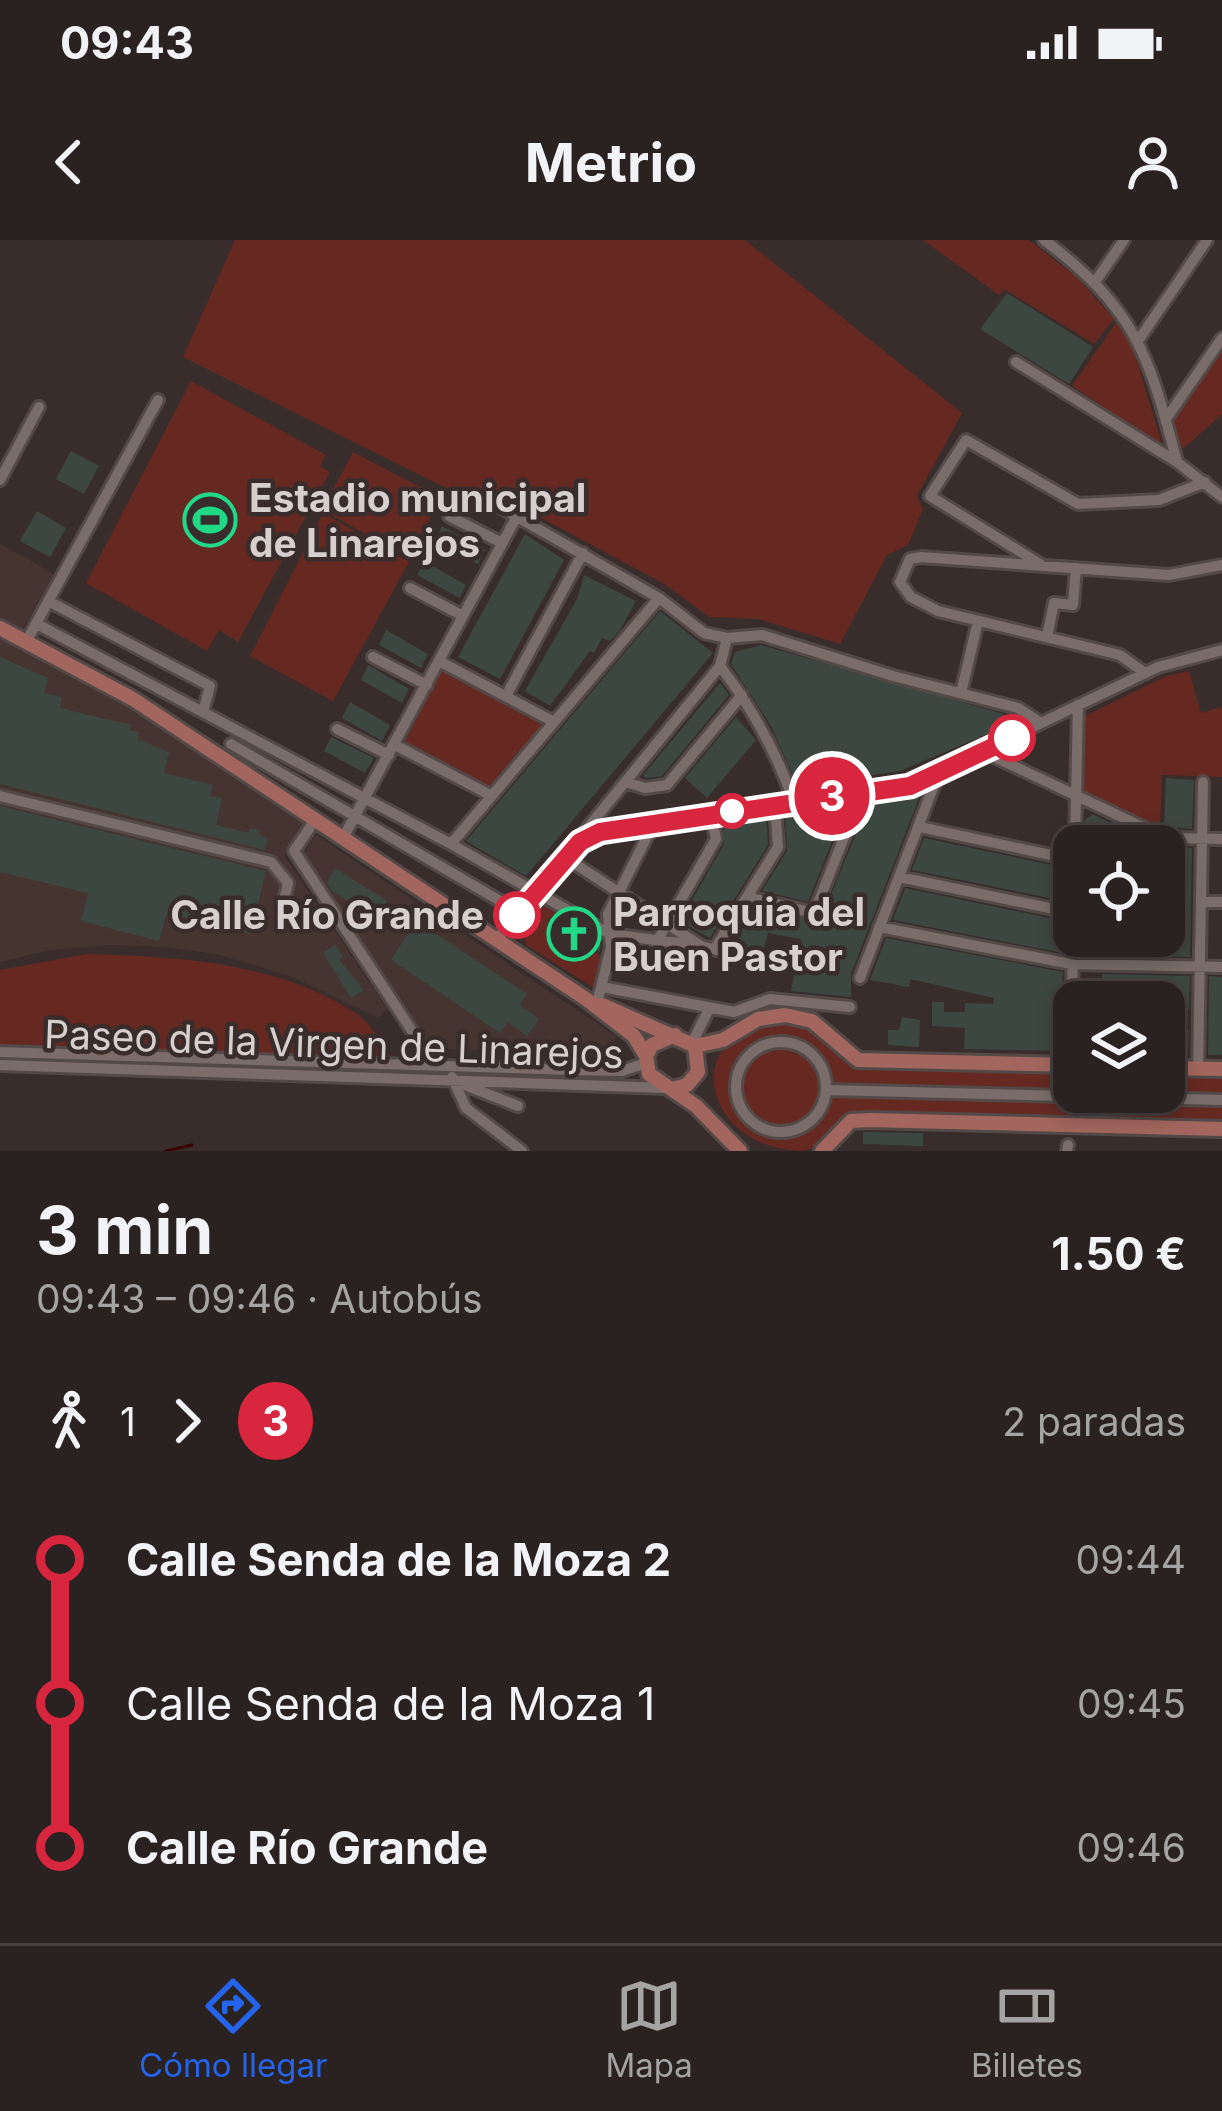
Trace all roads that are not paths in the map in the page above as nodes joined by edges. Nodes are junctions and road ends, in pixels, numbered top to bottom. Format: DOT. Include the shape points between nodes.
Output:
graph roads {
  1 [pos="1045,240"];
  2 [pos="1124,240"];
  3 [pos="1207,240"];
  4 [pos="1095,282"];
  5 [pos="1140,338"];
  6 [pos="1222,338"];
  7 [pos="1016,362"];
  8 [pos="158,400"];
  9 [pos="39,407"];
  10 [pos="1166,419"];
  11 [pos="1177,462"];
  12 [pos="0,480"];
  13 [pos="1205,482"];
  14 [pos="1222,497"];
  15 [pos="491,502"];
  16 [pos="449,516"];
  17 [pos="517,516"];
  18 [pos="502,543"];
  19 [pos="583,553"];
  20 [pos="1222,565"];
  21 [pos="1043,566"];
  22 [pos="1076,568"];
  23 [pos="410,588"];
  24 [pos="659,598"];
  25 [pos="50,602"];
  26 [pos="463,616"];
  27 [pos="978,621"];
  28 [pos="37,624"];
  29 [pos="0,628"];
  30 [pos="727,638"];
  31 [pos="1047,638"];
  32 [pos="26,641"];
  33 [pos="1222,650"];
  34 [pos="374,657"];
  35 [pos="440,661"];
  36 [pos="720,666"];
  37 [pos="1145,673"];
  38 [pos="427,685"];
  39 [pos="961,693"];
  40 [pos="742,694"];
  41 [pos="506,696"];
  42 [pos="1078,704"];
  43 [pos="203,712"];
  44 [pos="554,722"];
  45 [pos="1041,723"];
  46 [pos="337,729"];
  47 [pos="239,731"];
  48 [pos="392,750"];
  49 [pos="227,752"];
  50 [pos="984,752"];
  51 [pos="938,775"];
  52 [pos="626,782"];
  53 [pos="1203,782"];
  54 [pos="840,795"];
  55 [pos="0,796"];
  56 [pos="492,796"];
  57 [pos="1077,796"];
  58 [pos="366,798"];
  59 [pos="794,802"];
  60 [pos="775,805"];
  61 [pos="607,807"];
  62 [pos="710,814"];
  63 [pos="355,817"];
  64 [pos="314,820"];
  65 [pos="656,821"];
  66 [pos="1076,825"];
  67 [pos="622,826"];
  68 [pos="920,827"];
  69 [pos="343,838"];
  70 [pos="1203,839"];
  71 [pos="1222,839"];
  72 [pos="580,842"];
  73 [pos="451,844"];
  74 [pos="1053,856"];
  75 [pos="566,858"];
  76 [pos="899,877"];
  77 [pos="538,891"];
  78 [pos="618,893"];
  79 [pos="747,897"];
  80 [pos="1202,902"];
  81 [pos="1222,902"];
  82 [pos="1053,909"];
  83 [pos="519,912"];
  84 [pos="281,914"];
  85 [pos="666,925"];
  86 [pos="879,927"];
  87 [pos="610,934"];
  88 [pos="496,940"];
  89 [pos="656,943"];
  90 [pos="701,946"];
  91 [pos="716,947"];
  92 [pos="742,956"];
  93 [pos="1071,957"];
  94 [pos="1071,964"];
  95 [pos="1201,966"];
  96 [pos="1222,967"];
  97 [pos="860,978"];
  98 [pos="1071,981"];
  99 [pos="602,987"];
  100 [pos="592,1001"];
  101 [pos="850,1007"];
  102 [pos="709,1009"];
  103 [pos="675,1035"];
  104 [pos="693,1045"];
  105 [pos="0,1052"];
  106 [pos="646,1060"];
  107 [pos="0,1065"];
  108 [pos="1053,1065"];
  109 [pos="441,1067"];
  110 [pos="1185,1068"];
  111 [pos="1198,1068"];
  112 [pos="1222,1069"];
  113 [pos="454,1081"];
  114 [pos="669,1089"];
  115 [pos="826,1090"];
  116 [pos="1222,1100"];
  117 [pos="518,1106"];
  118 [pos="1222,1129"];
  119 [pos="522,1151"];
  120 [pos="740,1151"];
  121 [pos="822,1151"];
  1 -- 4 [label="street"];
  2 -- 4 [label="street"];
  3 -- 5 [label="street"];
  4 -- 5 [label="street"];
  5 -- 10 [label="street"];
  6 -- 10 [label="street"];
  7 -- 11 [label="street"];
  8 -- 25 [label="street"];
  9 -- 12 [label="street"];
  10 -- 11 [label="street"];
  11 -- 13 [label="street"];
  13 -- 14 [label="street"];
  13 -- 21 [label="street" via="1159,500 1078,504 966,440 930,496"];
  15 -- 17 [label="street"];
  16 -- 18 [label="street"];
  17 -- 18 [label="street"];
  17 -- 19 [label="street"];
  18 -- 26 [label="street"];
  19 -- 24 [label="street"];
  19 -- 41 [label="street"];
  20 -- 22 [label="street" via="1169,575"];
  21 -- 22 [label="street"];
  21 -- 27 [label="street" via="921,557 902,568 910,597"];
  22 -- 31 [label="street" via="1073,605 1054,603"];
  23 -- 26 [label="street"];
  24 -- 30 [label="street" via="704,634"];
  24 -- 44 [label="street"];
  25 -- 28 [label="street"];
  25 -- 43 [label="street" via="210,686"];
  26 -- 35 [label="street"];
  27 -- 31 [label="street"];
  27 -- 39 [label="street"];
  28 -- 32 [label="street"];
  28 -- 43 [label="street"];
  29 -- 32 [label="main road"];
  30 -- 36 [label="street"];
  30 -- 39 [label="street" via="762,635"];
  31 -- 37 [label="street" via="1120,655"];
  32 -- 49 [label="main road"];
  33 -- 37 [label="street"];
  34 -- 38 [label="street"];
  35 -- 38 [label="street"];
  35 -- 41 [label="street"];
  36 -- 40 [label="street"];
  36 -- 52 [label="street"];
  37 -- 42 [label="street"];
  38 -- 48 [label="street"];
  39 -- 45 [label="street"];
  40 -- 52 [label="street" via="667,784"];
  40 -- 59 [label="street"];
  41 -- 44 [label="street"];
  42 -- 45 [label="street"];
  42 -- 57 [label="street"];
  43 -- 47 [label="street"];
  44 -- 56 [label="street"];
  45 -- 50 [label="street"];
  46 -- 48 [label="street"];
  47 -- 49 [label="street"];
  47 -- 58 [label="street"];
  48 -- 56 [label="street"];
  48 -- 58 [label="street"];
  49 -- 63 [label="street"];
  49 -- 64 [label="main road"];
  50 -- 51 [label="street"];
  50 -- 57 [label="street"];
  51 -- 54 [label="street"];
  51 -- 68 [label="street"];
  52 -- 61 [label="street"];
  53 -- 70 [label="street"];
  54 -- 59 [label="street"];
  54 -- 79 [label="street" via="847,830 814,913"];
  55 -- 84 [label="street" via="271,862 289,884"];
  56 -- 73 [label="street"];
  57 -- 66 [label="street"];
  57 -- 70 [label="street" via="1166,838"];
  58 -- 63 [label="street"];
  58 -- 73 [label="street"];
  59 -- 60 [label="street"];
  60 -- 62 [label="street"];
  60 -- 79 [label="street" via="778,847"];
  61 -- 67 [label="street"];
  61 -- 72 [label="street"];
  62 -- 65 [label="street"];
  62 -- 85 [label="street" via="716,838"];
  63 -- 69 [label="street"];
  63 -- 83 [label="street"];
  64 -- 69 [label="main road"];
  64 -- 109 [label="street" via="294,851"];
  65 -- 67 [label="street"];
  65 -- 78 [label="street"];
  67 -- 72 [label="street"];
  68 -- 74 [label="street"];
  68 -- 76 [label="street"];
  69 -- 88 [label="main road"];
  70 -- 71 [label="street"];
  70 -- 80 [label="street"];
  72 -- 75 [label="street"];
  73 -- 77 [label="street"];
  75 -- 77 [label="street"];
  75 -- 78 [label="street"];
  76 -- 82 [label="street"];
  76 -- 86 [label="street"];
  77 -- 83 [label="street"];
  77 -- 87 [label="street"];
  78 -- 85 [label="street"];
  78 -- 87 [label="street"];
  79 -- 91 [label="street"];
  80 -- 81 [label="street"];
  80 -- 95 [label="street"];
  83 -- 88 [label="street"];
  85 -- 89 [label="street"];
  85 -- 90 [label="street"];
  86 -- 94 [label="street"];
  86 -- 97 [label="street"];
  87 -- 89 [label="street"];
  87 -- 99 [label="street"];
  88 -- 100 [label="main road"];
  89 -- 90 [label="street"];
  90 -- 91 [label="street"];
  91 -- 92 [label="street"];
  93 -- 94 [label="street"];
  94 -- 95 [label="street"];
  94 -- 98 [label="street"];
  95 -- 96 [label="street"];
  95 -- 111 [label="street"];
  99 -- 100 [label="street"];
  99 -- 102 [label="street"];
  100 -- 103 [label="main road"];
  100 -- 106 [label="main road" via="634,1036"];
  101 -- 102 [label="street" via="770,999 734,1012"];
  102 -- 104 [label="street"];
  103 -- 104 [label="main road"];
  103 -- 106 [label="main road" via="657,1040"];
  104 -- 108 [label="main road" via="785,1015 812,1021 858,1060"];
  104 -- 114 [label="main road" via="698,1072 688,1085"];
  105 -- 109 [label="street, Paseo de la Virgen de Linarejos"];
  106 -- 109 [label="street, Paseo de la Virgen de Linarejos" via="622,1071"];
  106 -- 114 [label="main road" via="652,1079"];
  107 -- 113 [label="street, Paseo de la Virgen de Linarejos"];
  109 -- 113 [label="street"];
  110 -- 111 [label="main road"];
  111 -- 112 [label="main road"];
  113 -- 114 [label="street, Paseo de la Virgen de Linarejos"];
  113 -- 117 [label="street"];
  113 -- 119 [label="street" via="466,1108"];
  114 -- 120 [label="main road"];
  115 -- 115 [label="street" via="813,1055 786,1042 756,1049 736,1084 746,1115 784,1132 811,1122"];
  115 -- 116 [label="street"];
  118 -- 121 [label="main road" via="851,1121"];
}
